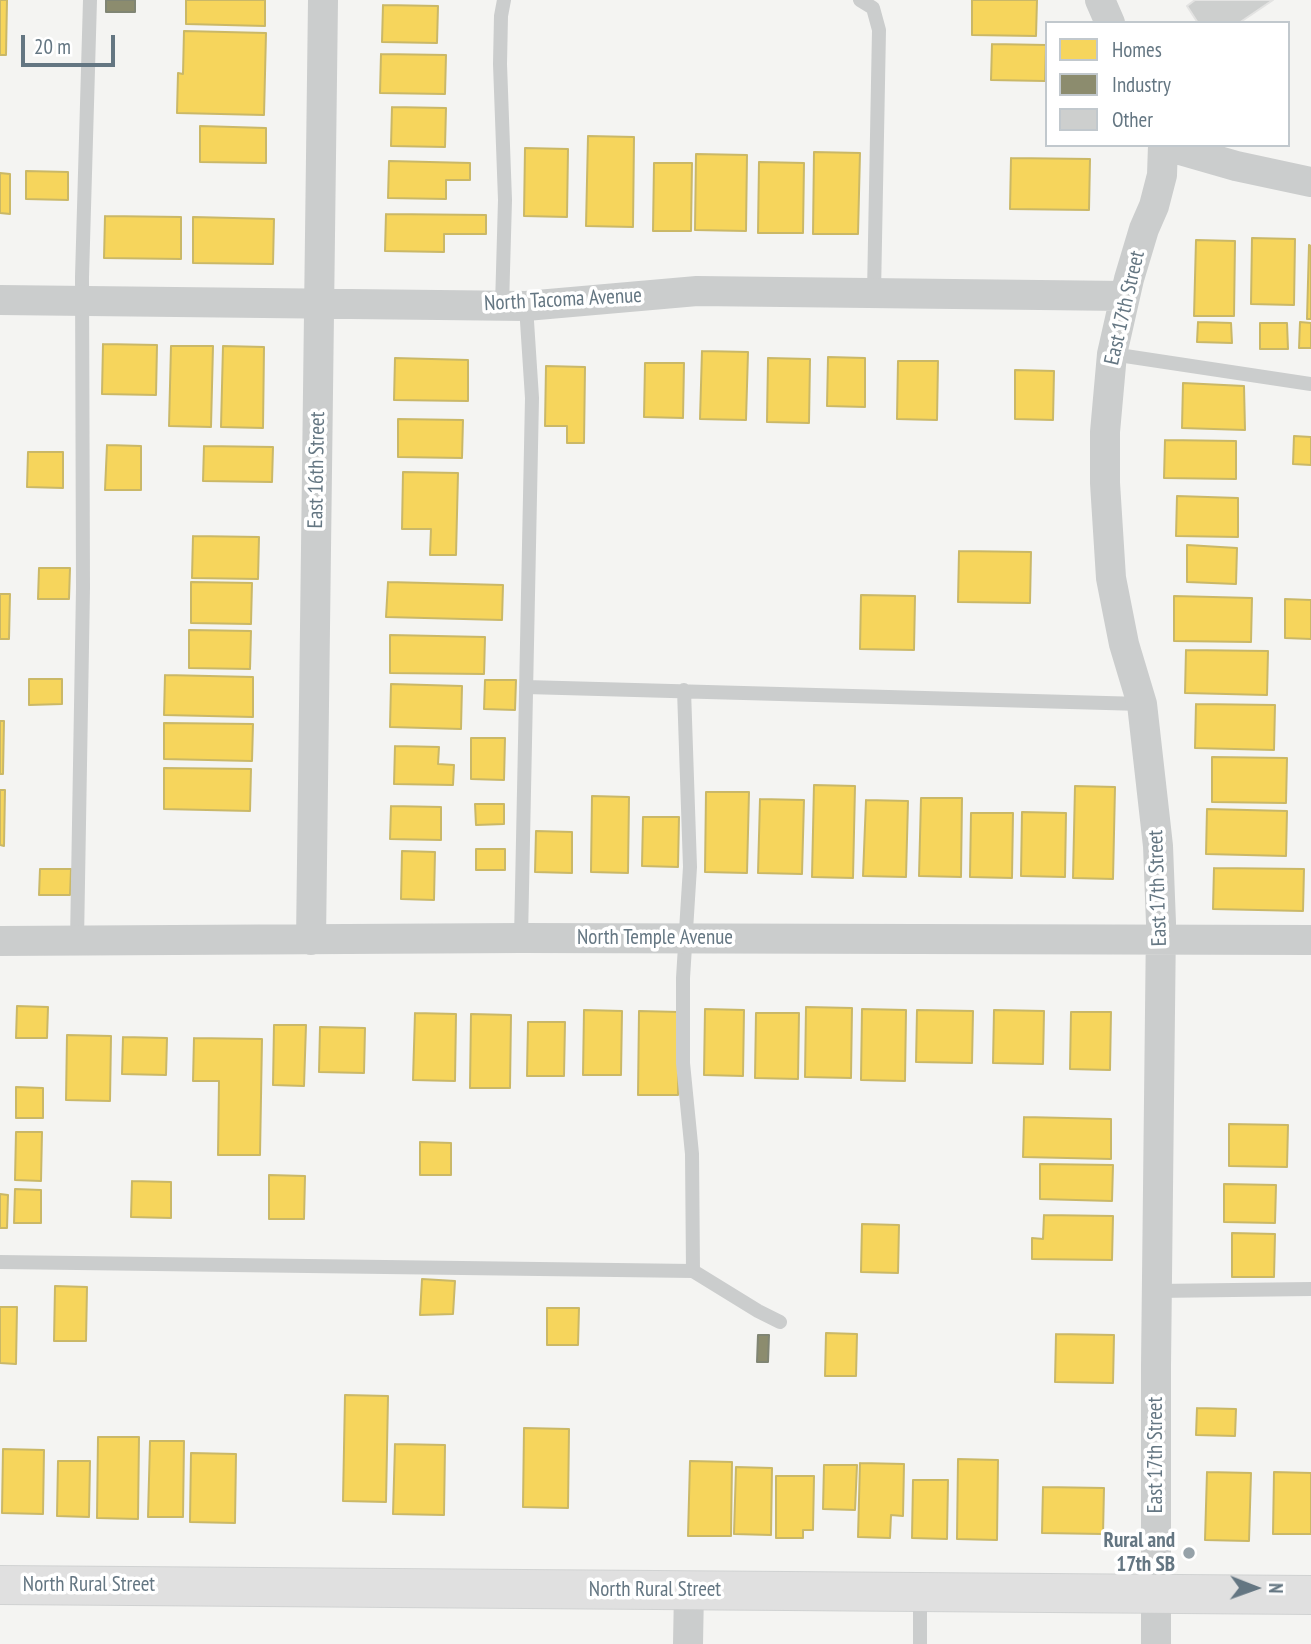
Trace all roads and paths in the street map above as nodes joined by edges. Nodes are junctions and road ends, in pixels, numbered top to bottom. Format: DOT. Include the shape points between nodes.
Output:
graph roads {
  1 [pos="90,0"];
  2 [pos="323,0"];
  3 [pos="504,0"];
  4 [pos="860,0"];
  5 [pos="1100,0"];
  6 [pos="1109,21"];
  7 [pos="1163,147"];
  8 [pos="1170,147"];
  9 [pos="1311,182"];
  10 [pos="874,293"];
  11 [pos="1125,296"];
  12 [pos="0,300"];
  13 [pos="82,301"];
  14 [pos="319,303"];
  15 [pos="514,306"];
  16 [pos="1111,354"];
  17 [pos="1311,384"];
  18 [pos="526,687"];
  19 [pos="684,690"];
  20 [pos="1142,704"];
  21 [pos="521,938"];
  22 [pos="686,938"];
  23 [pos="1160,939"];
  24 [pos="311,940"];
  25 [pos="1311,940"];
  26 [pos="0,941"];
  27 [pos="77,941"];
  28 [pos="0,1262"];
  29 [pos="693,1271"];
  30 [pos="1311,1289"];
  31 [pos="1156,1291"];
  32 [pos="780,1322"];
  33 [pos="0,1585"];
  34 [pos="689,1591"];
  35 [pos="920,1592"];
  36 [pos="1156,1594"];
  37 [pos="1311,1595"];
  38 [pos="688,1644"];
  39 [pos="920,1644"];
  40 [pos="1156,1644"];
  1 -- 13 [label="lane"];
  2 -- 14 [label="street, East 16th Street"];
  3 -- 15 [label="lane" via="500,64"];
  4 -- 10 [label="lane" via="873,8 880,30"];
  5 -- 6 [label="street"];
  7 -- 11 [label="street, East 17th Street" via="1157,196"];
  8 -- 9 [label="street"];
  10 -- 11 [label="street, North Tacoma Avenue"];
  10 -- 15 [label="street, North Tacoma Avenue" via="697,290"];
  11 -- 16 [label="street, East 17th Street"];
  12 -- 13 [label="street, North Tacoma Avenue"];
  13 -- 14 [label="street, North Tacoma Avenue"];
  13 -- 27 [label="lane"];
  14 -- 15 [label="street, North Tacoma Avenue"];
  14 -- 24 [label="street, East 16th Street"];
  15 -- 18 [label="lane" via="532,398"];
  16 -- 17 [label="lane"];
  16 -- 20 [label="street, East 17th Street" via="1105,432 1111,578"];
  18 -- 19 [label="lane"];
  18 -- 21 [label="lane"];
  19 -- 20 [label="lane"];
  19 -- 22 [label="lane" via="691,867"];
  20 -- 23 [label="street, East 17th Street" via="1158,845"];
  21 -- 22 [label="street, North Temple Avenue"];
  21 -- 24 [label="street, North Temple Avenue"];
  22 -- 23 [label="street, North Temple Avenue"];
  22 -- 29 [label="lane" via="683,1063 692,1154"];
  23 -- 25 [label="street, North Temple Avenue"];
  23 -- 31 [label="street, East 17th Street"];
  24 -- 27 [label="street, North Temple Avenue"];
  26 -- 27 [label="street, North Temple Avenue"];
  28 -- 29 [label="lane"];
  29 -- 32 [label="lane"];
  30 -- 31 [label="lane"];
  31 -- 36 [label="street, East 17th Street"];
  33 -- 34 [label="main road, North Rural Street"];
  34 -- 35 [label="main road, North Rural Street"];
  34 -- 38 [label="street"];
  35 -- 36 [label="main road, North Rural Street"];
  35 -- 39 [label="lane"];
  36 -- 37 [label="main road, North Rural Street"];
  36 -- 40 [label="street, East 17th Street"];
}
